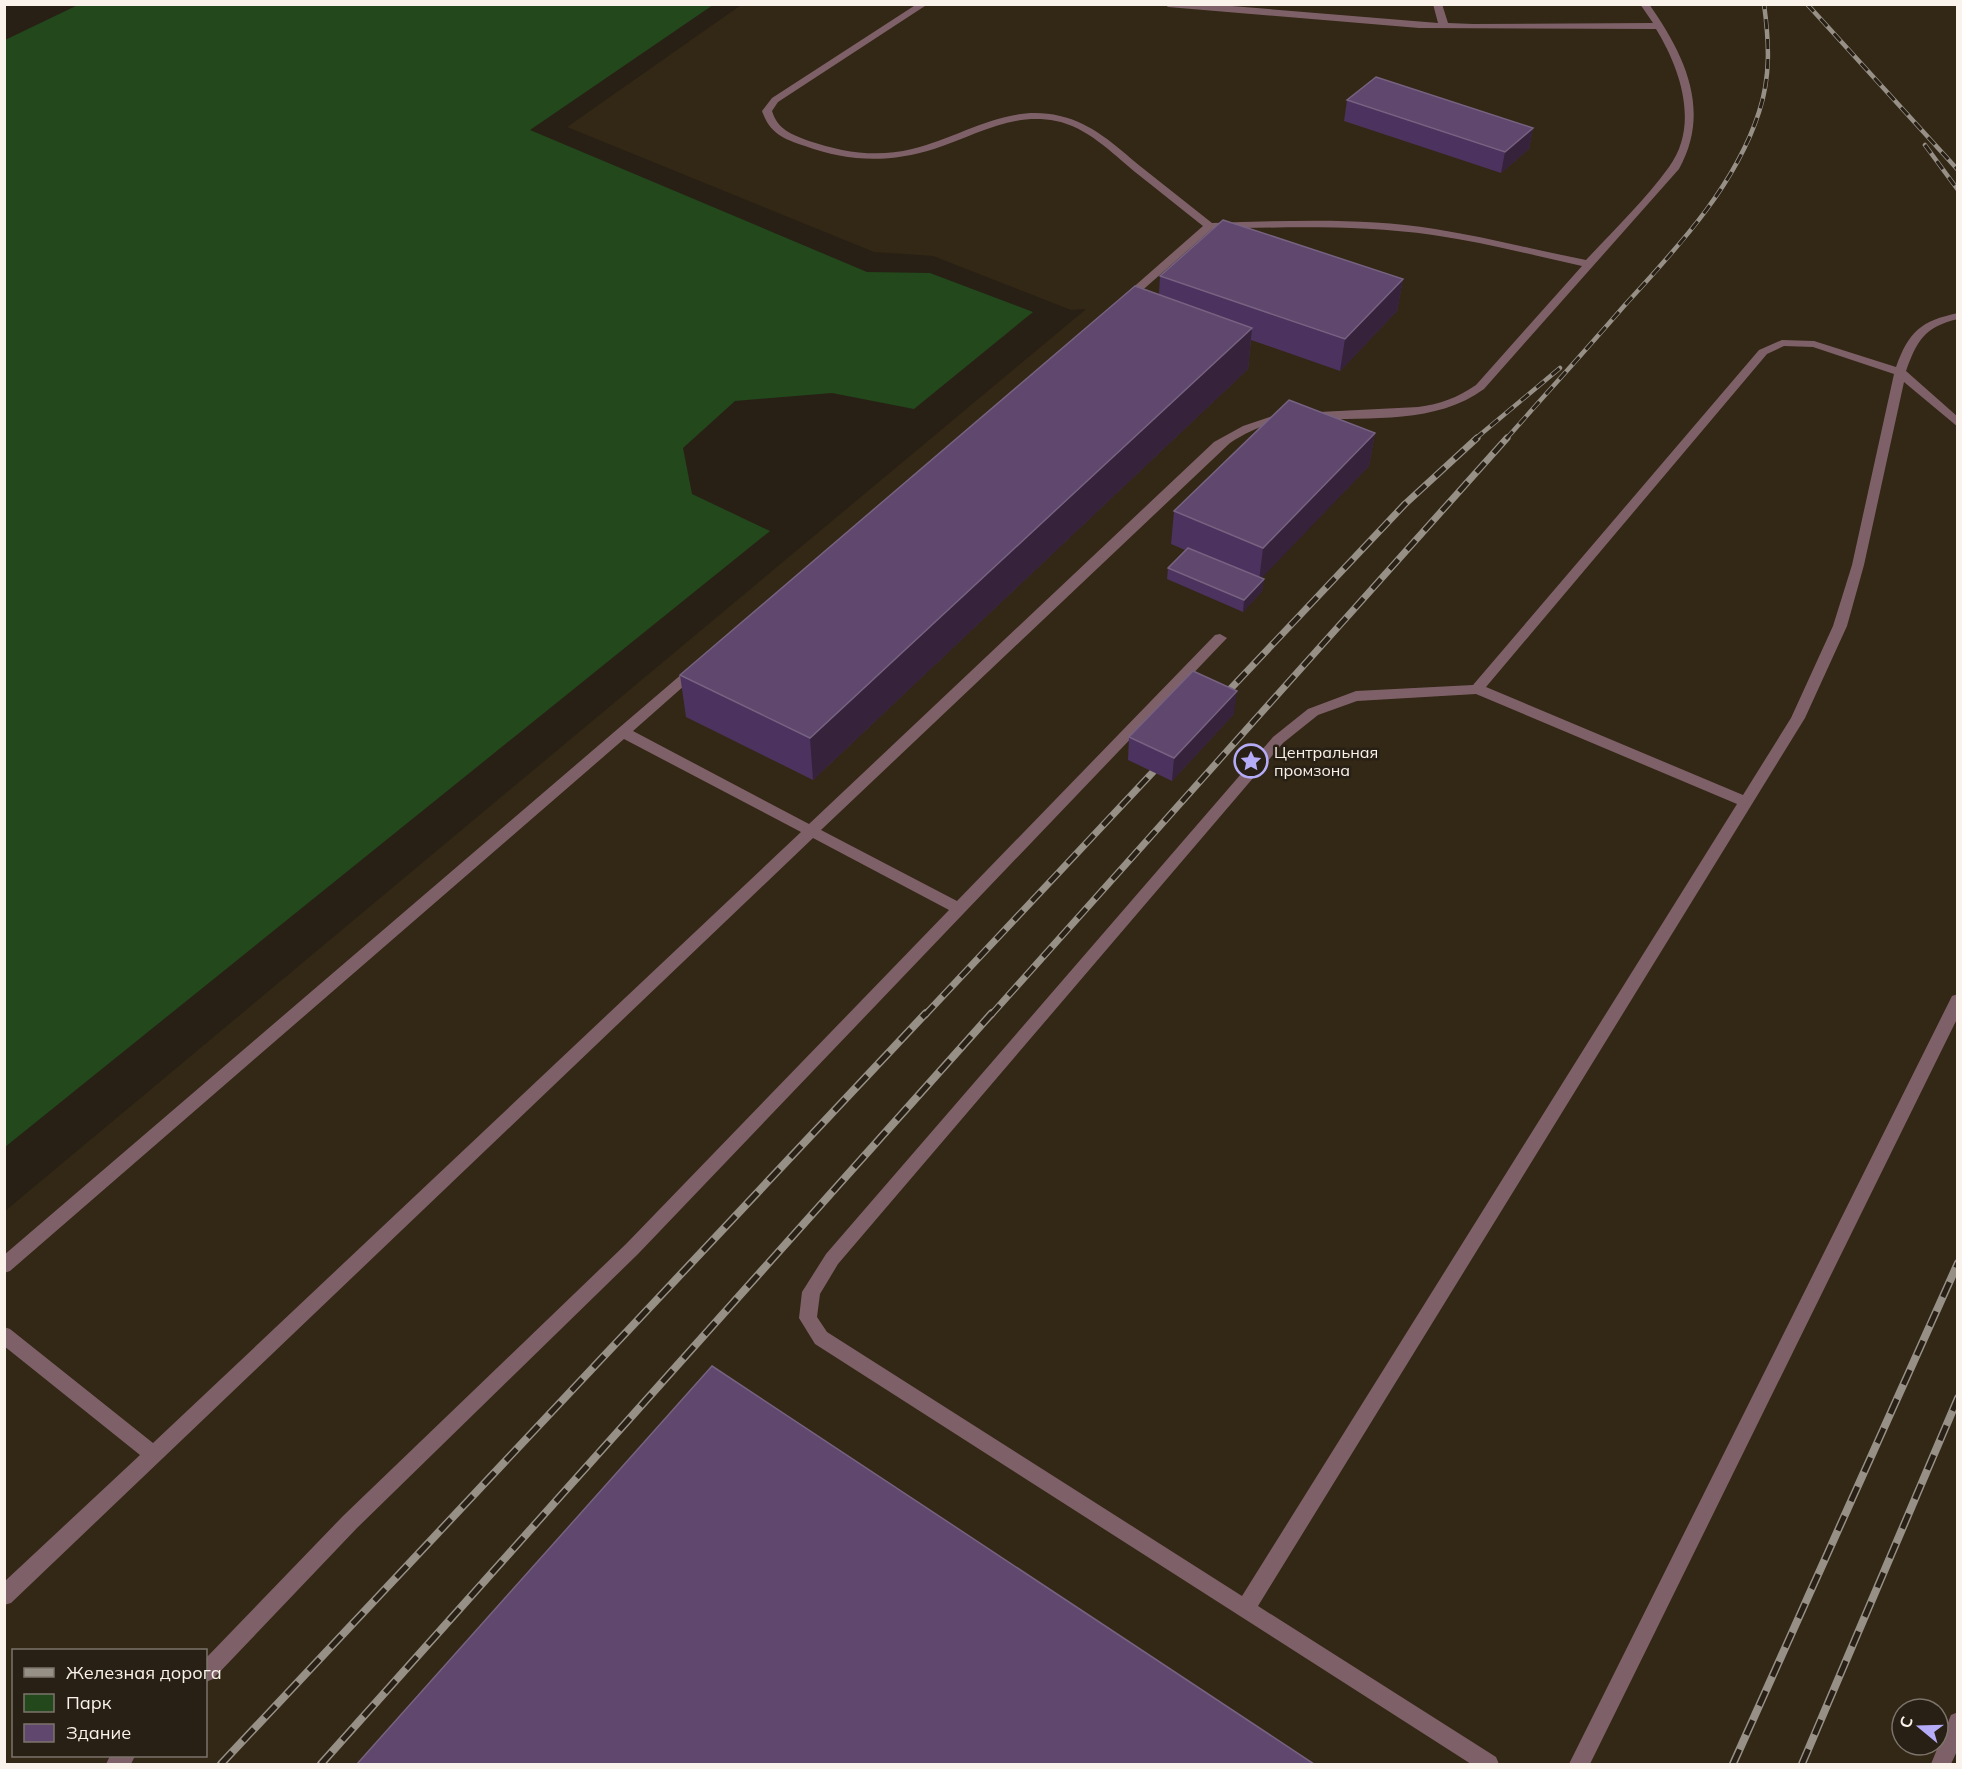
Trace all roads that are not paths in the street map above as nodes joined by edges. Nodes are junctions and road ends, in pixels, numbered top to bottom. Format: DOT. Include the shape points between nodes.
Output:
graph roads {
  1 [pos="924,4"];
  2 [pos="1168,4"];
  3 [pos="1437,4"];
  4 [pos="1644,4"];
  5 [pos="1444,26"];
  6 [pos="1660,26"];
  7 [pos="1209,226"];
  8 [pos="1589,264"];
  9 [pos="1111,312"];
  10 [pos="1958,316"];
  11 [pos="1900,372"];
  12 [pos="1958,424"];
  13 [pos="1220,638"];
  14 [pos="704,662"];
  15 [pos="1477,689"];
  16 [pos="623,732"];
  17 [pos="1745,802"];
  18 [pos="811,831"];
  19 [pos="959,909"];
  20 [pos="1958,1000"];
  21 [pos="4,1266"];
  22 [pos="4,1335"];
  23 [pos="154,1455"];
  24 [pos="4,1596"];
  25 [pos="1245,1609"];
  26 [pos="207,1671"];
  27 [pos="1958,1722"];
  28 [pos="1490,1764"];
  29 [pos="1579,1764"];
  30 [pos="1941,1764"];
  1 -- 7 [label="lane" via="775,100 767,111 770,124 820,148 851,156 887,158 916,152 1007,118 1031,114 1059,118 1089,130"];
  2 -- 5 [label="lane"];
  3 -- 5 [label="lane"];
  4 -- 6 [label="lane"];
  5 -- 6 [label="lane"];
  6 -- 8 [label="lane" via="1689,88 1688,136 1683,153"];
  7 -- 8 [label="lane" via="1332,222 1389,226"];
  7 -- 9 [label="lane"];
  8 -- 18 [label="lane" via="1480,387 1465,398 1418,411 1279,418 1239,430 1218,445"];
  10 -- 11 [label="lane" via="1936,321 1918,332 1910,342"];
  11 -- 12 [label="lane"];
  11 -- 15 [label="lane" via="1814,344 1782,343 1763,352"];
  11 -- 17 [label="lane" via="1858,565 1840,626 1798,718"];
  13 -- 19 [label="lane"];
  14 -- 16 [label="lane"];
  15 -- 17 [label="lane"];
  15 -- 25 [label="lane" via="1356,696 1312,712 1278,740 832,1259 811,1292 808,1318 820,1338"];
  16 -- 18 [label="lane"];
  16 -- 21 [label="lane"];
  17 -- 25 [label="lane"];
  18 -- 19 [label="lane"];
  18 -- 23 [label="lane"];
  19 -- 26 [label="lane" via="632,1249 350,1522"];
  20 -- 29 [label="lane"];
  22 -- 23 [label="lane"];
  23 -- 24 [label="lane"];
  25 -- 28 [label="lane"];
  27 -- 30 [label="lane"];
}
